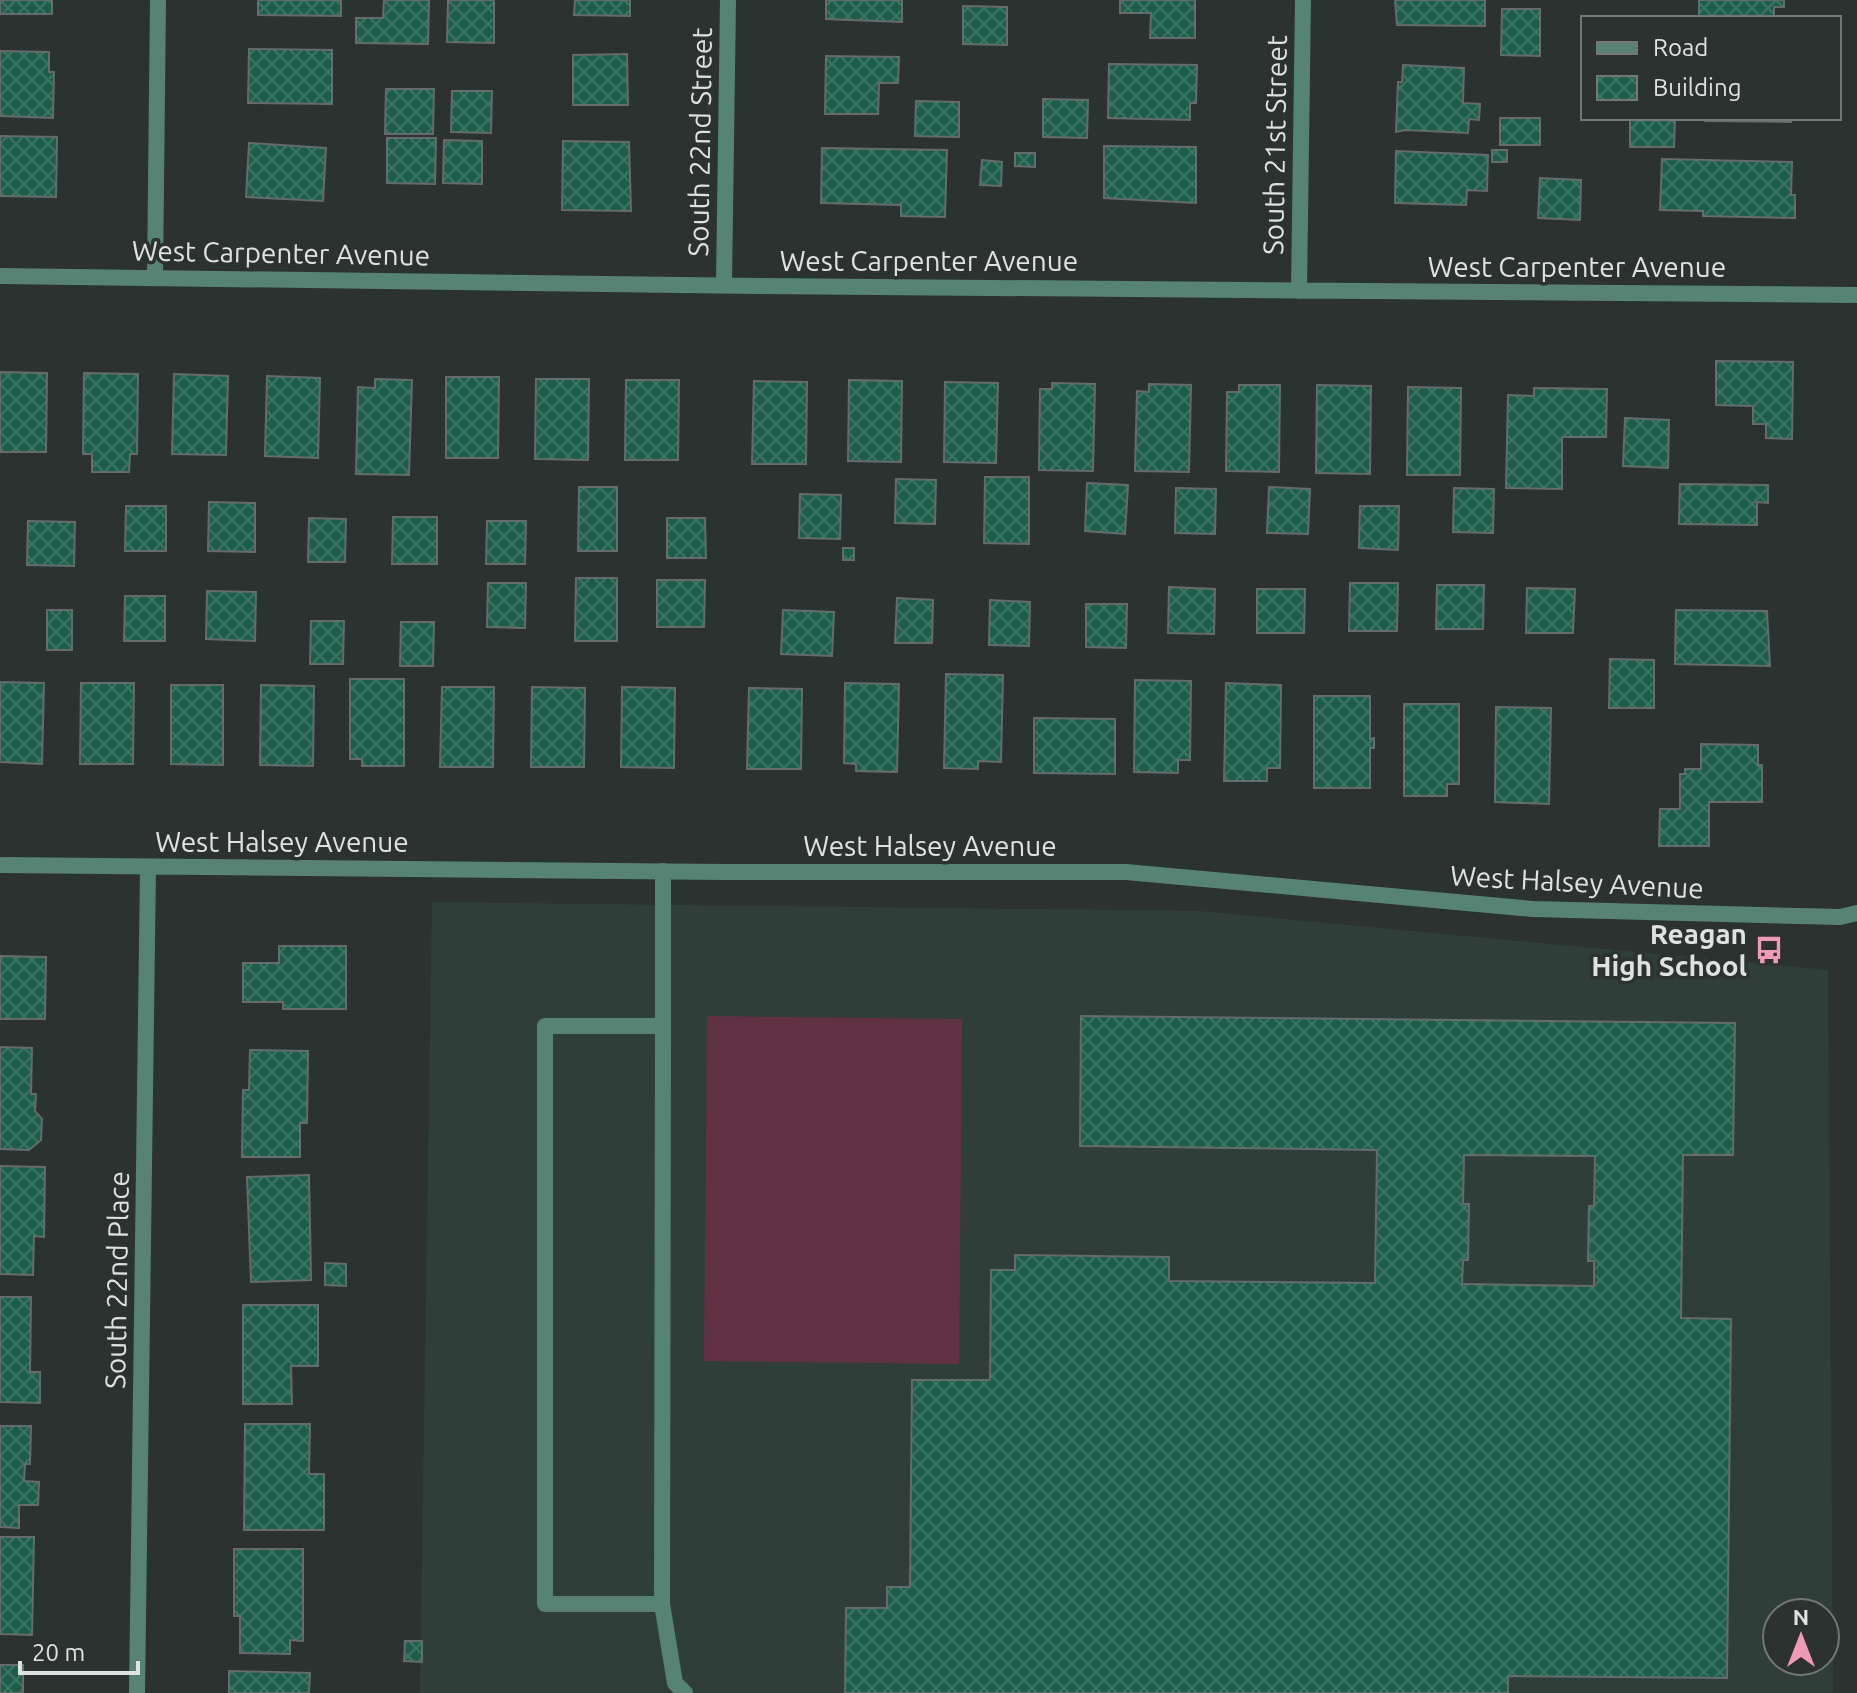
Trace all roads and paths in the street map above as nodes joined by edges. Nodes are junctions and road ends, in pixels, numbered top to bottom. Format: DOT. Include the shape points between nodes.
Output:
graph roads {
  1 [pos="158,0"];
  2 [pos="728,0"];
  3 [pos="1303,0"];
  4 [pos="0,276"];
  5 [pos="155,278"];
  6 [pos="724,284"];
  7 [pos="1299,291"];
  8 [pos="1857,295"];
  9 [pos="0,865"];
  10 [pos="148,867"];
  11 [pos="663,871"];
  12 [pos="1857,913"];
  13 [pos="663,1026"];
  14 [pos="662,1604"];
  15 [pos="137,1693"];
  16 [pos="685,1693"];
  1 -- 5 [label="street"];
  2 -- 6 [label="street, South 22nd Street"];
  3 -- 7 [label="street, South 21st Street"];
  4 -- 5 [label="street, West Carpenter Avenue"];
  5 -- 6 [label="street, West Carpenter Avenue"];
  6 -- 7 [label="street, West Carpenter Avenue"];
  7 -- 8 [label="street, West Carpenter Avenue"];
  9 -- 10 [label="street, West Halsey Avenue"];
  10 -- 11 [label="street, West Halsey Avenue"];
  10 -- 15 [label="street, South 22nd Place"];
  11 -- 12 [label="street, West Halsey Avenue" via="1126,872 1533,909 1840,917"];
  11 -- 13 [label="street"];
  13 -- 14 [label="street"];
  13 -- 14 [label="street" via="545,1026 545,1604"];
  14 -- 16 [label="street" via="675,1683"];
}
